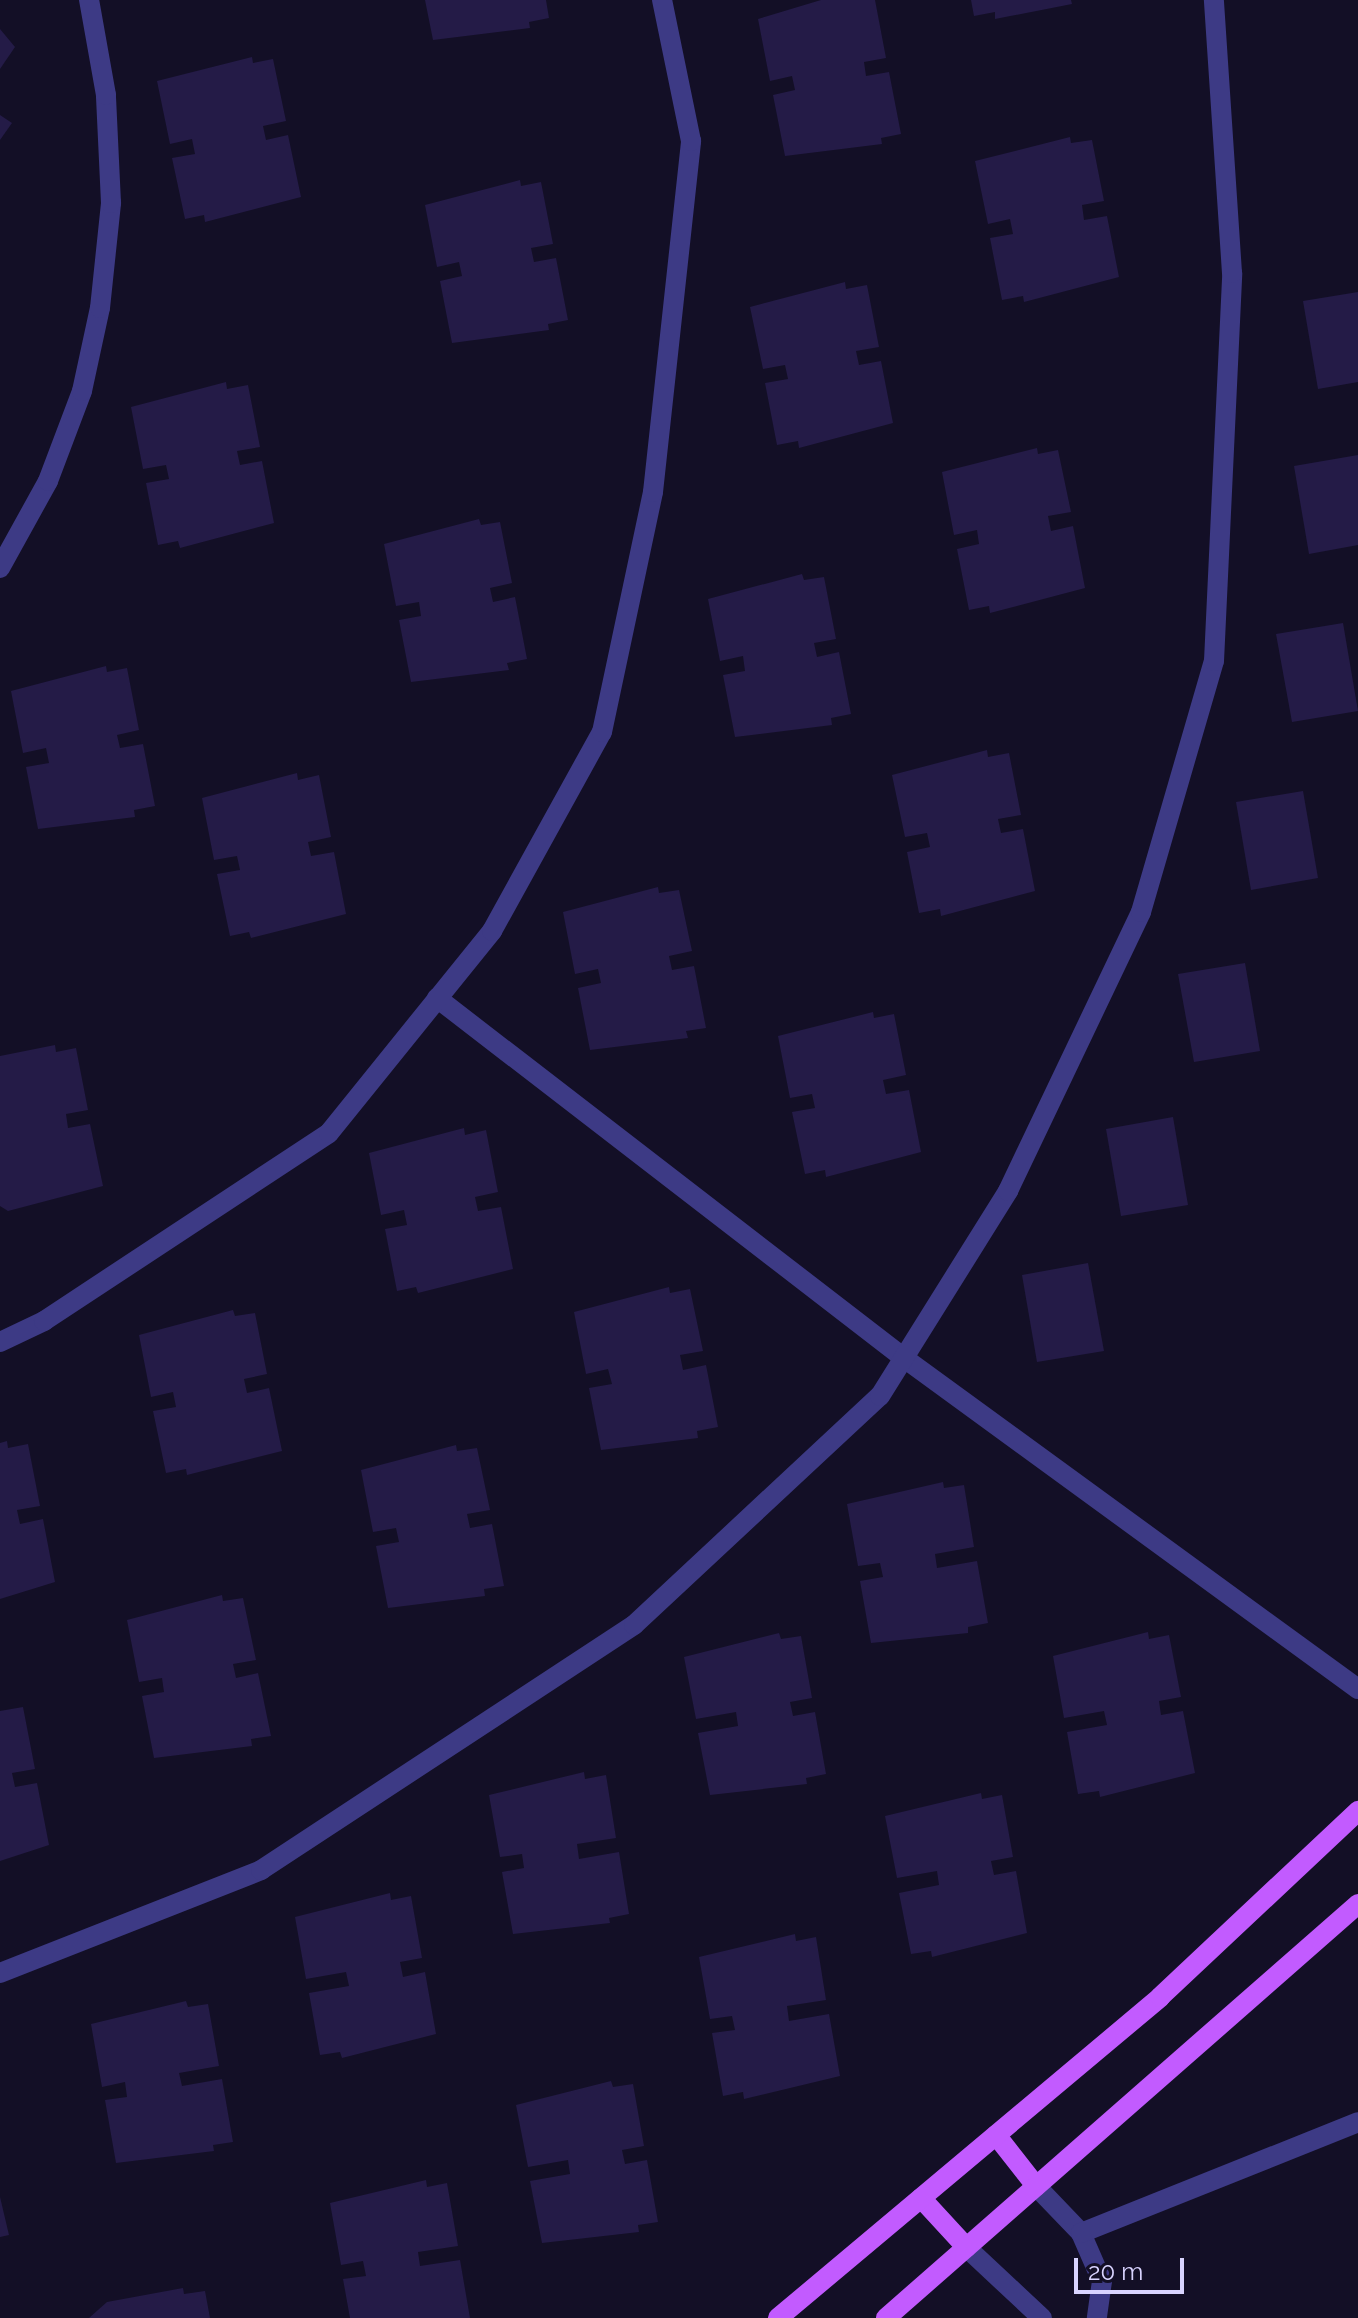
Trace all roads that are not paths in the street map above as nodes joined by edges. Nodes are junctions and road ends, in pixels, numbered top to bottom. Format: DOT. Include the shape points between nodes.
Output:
graph roads {
  1 [pos="89,0"];
  2 [pos="662,0"];
  3 [pos="1214,0"];
  4 [pos="0,568"];
  5 [pos="437,998"];
  6 [pos="0,1342"];
  7 [pos="904,1358"];
  8 [pos="1358,1689"];
  9 [pos="1358,1811"];
  10 [pos="1358,1904"];
  11 [pos="0,1973"];
  12 [pos="1358,2122"];
  13 [pos="996,2135"];
  14 [pos="1036,2186"];
  15 [pos="921,2198"];
  16 [pos="1081,2233"];
  17 [pos="966,2247"];
  18 [pos="778,2318"];
  19 [pos="886,2318"];
  20 [pos="1042,2318"];
  21 [pos="1097,2318"];
  1 -- 4 [label="street" via="106,95 111,203 100,308 82,391 48,481"];
  2 -- 5 [label="street" via="691,141 653,492 602,732 492,931"];
  3 -- 7 [label="street" via="1232,273 1214,661 1141,912 1008,1191"];
  5 -- 6 [label="street" via="329,1133 44,1321"];
  5 -- 7 [label="street"];
  7 -- 8 [label="street"];
  7 -- 11 [label="street" via="880,1396 634,1625 261,1870"];
  9 -- 13 [label="main road" via="1160,1997"];
  10 -- 14 [label="main road"];
  12 -- 16 [label="street"];
  13 -- 14 [label="main road"];
  13 -- 15 [label="main road"];
  14 -- 16 [label="street"];
  14 -- 17 [label="main road"];
  15 -- 17 [label="main road"];
  15 -- 18 [label="main road"];
  16 -- 21 [label="street" via="1102,2281"];
  17 -- 19 [label="main road"];
  17 -- 20 [label="street"];
}
